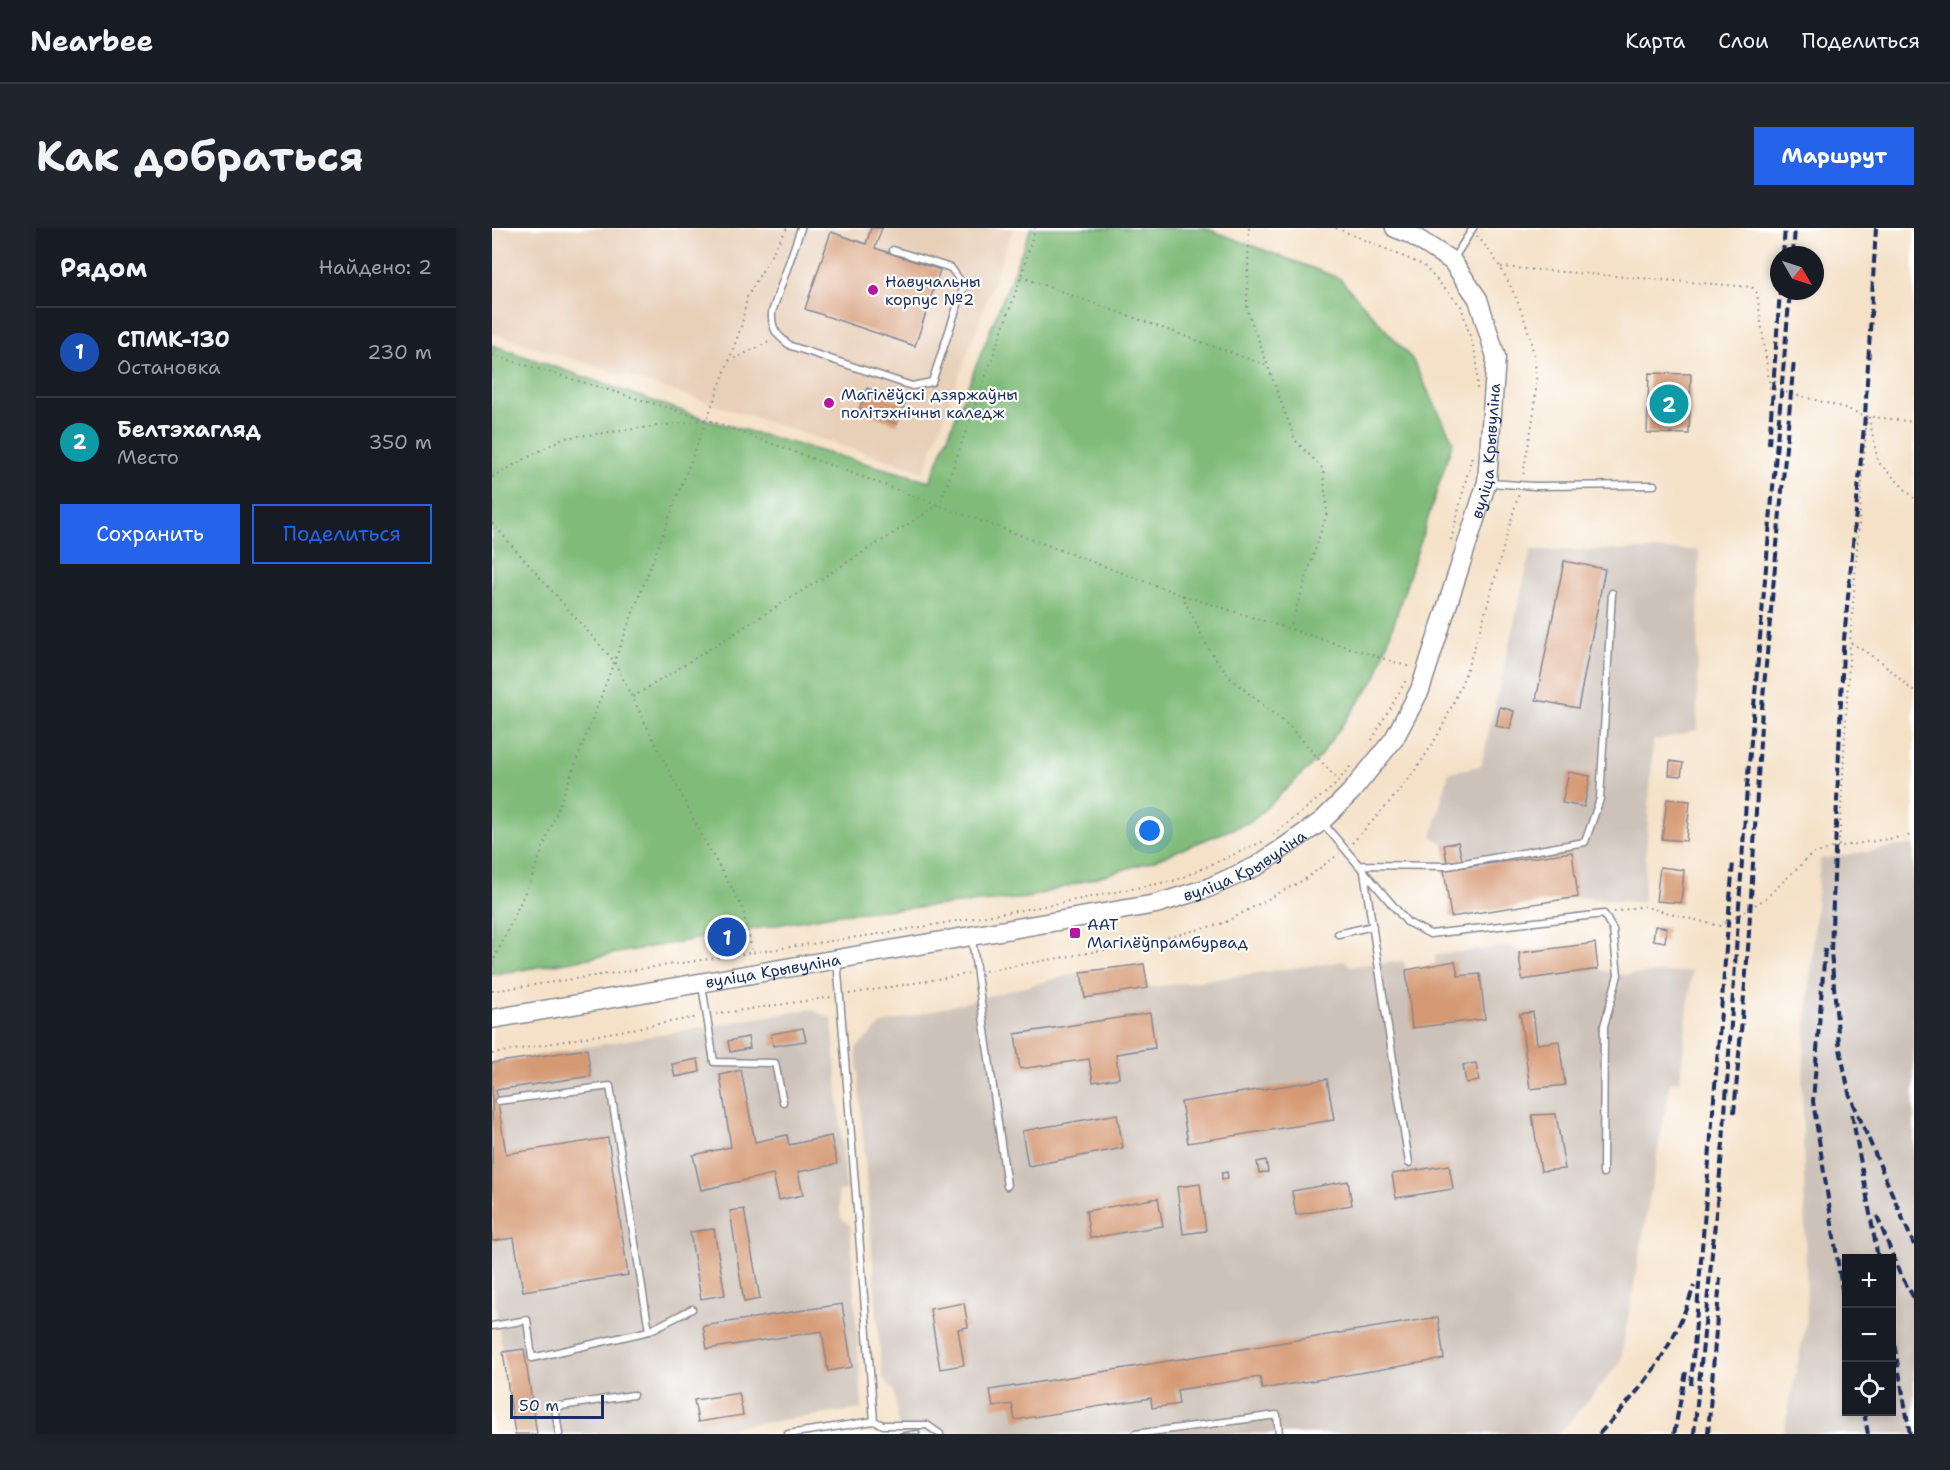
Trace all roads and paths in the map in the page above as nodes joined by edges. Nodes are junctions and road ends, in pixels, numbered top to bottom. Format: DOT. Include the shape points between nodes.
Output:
graph roads {
  1 [pos="787,228"];
  2 [pos="801,228"];
  3 [pos="1035,228"];
  4 [pos="1249,228"];
  5 [pos="1336,228"];
  6 [pos="1395,228"];
  7 [pos="1473,230"];
  8 [pos="893,250"];
  9 [pos="1452,261"];
  10 [pos="1501,267"];
  11 [pos="1021,277"];
  12 [pos="779,338"];
  13 [pos="492,355"];
  14 [pos="729,361"];
  15 [pos="1268,366"];
  16 [pos="1477,392"];
  17 [pos="1868,417"];
  18 [pos="708,420"];
  19 [pos="1914,422"];
  20 [pos="1472,456"];
  21 [pos="492,477"];
  22 [pos="1487,482"];
  23 [pos="1522,484"];
  24 [pos="1654,485"];
  25 [pos="1914,498"];
  26 [pos="940,504"];
  27 [pos="492,524"];
  28 [pos="1450,542"];
  29 [pos="1612,593"];
  30 [pos="1182,595"];
  31 [pos="1290,629"];
  32 [pos="1850,642"];
  33 [pos="614,661"];
  34 [pos="1413,668"];
  35 [pos="1408,677"];
  36 [pos="1914,692"];
  37 [pos="633,697"];
  38 [pos="1371,742"];
  39 [pos="1358,758"];
  40 [pos="1338,780"];
  41 [pos="1322,821"];
  42 [pos="1914,835"];
  43 [pos="1839,847"];
  44 [pos="1346,850"];
  45 [pos="1359,865"];
  46 [pos="1364,871"];
  47 [pos="1604,914"];
  48 [pos="1373,927"];
  49 [pos="1338,934"];
  50 [pos="971,936"];
  51 [pos="752,951"];
  52 [pos="837,960"];
  53 [pos="492,964"];
  54 [pos="976,972"];
  55 [pos="701,982"];
  56 [pos="492,991"];
  57 [pos="839,996"];
  58 [pos="707,1016"];
  59 [pos="492,1019"];
  60 [pos="492,1054"];
  61 [pos="498,1101"];
  62 [pos="783,1102"];
  63 [pos="1409,1163"];
  64 [pos="1603,1173"];
  65 [pos="1007,1186"];
  66 [pos="693,1309"];
  67 [pos="492,1326"];
  68 [pos="649,1331"];
  69 [pos="633,1395"];
  70 [pos="874,1421"];
  71 [pos="559,1434"];
  72 [pos="788,1434"];
  73 [pos="940,1434"];
  74 [pos="1135,1434"];
  75 [pos="1279,1434"];
  1 -- 14 [label="path" via="747,297"];
  2 -- 12 [label="lane" via="772,312 771,325"];
  3 -- 11 [label="path"];
  4 -- 15 [label="path" via="1247,309"];
  5 -- 16 [label="path" via="1423,265 1461,306 1477,360"];
  6 -- 9 [label="main road, вуліца Крывуліна"];
  7 -- 9 [label="lane"];
  7 -- 10 [label="path"];
  8 -- 12 [label="lane" via="951,268 964,286 932,382 912,386 791,346"];
  9 -- 22 [label="main road, вуліца Крывуліна" via="1478,299 1497,357"];
  10 -- 17 [label="path" via="1752,287 1757,293 1770,388"];
  10 -- 23 [label="path" via="1526,327 1536,387"];
  11 -- 15 [label="path"];
  11 -- 26 [label="path"];
  12 -- 14 [label="path"];
  13 -- 18 [label="path"];
  14 -- 18 [label="path"];
  15 -- 31 [label="path" via="1295,440 1323,469 1327,513"];
  17 -- 19 [label="path"];
  17 -- 25 [label="path" via="1878,462"];
  17 -- 32 [label="path"];
  18 -- 21 [label="path" via="563,438"];
  18 -- 26 [label="path"];
  18 -- 33 [label="path"];
  20 -- 28 [label="path"];
  22 -- 23 [label="lane"];
  22 -- 41 [label="main road, вуліца Крывуліна" via="1420,690 1394,739"];
  23 -- 24 [label="lane"];
  23 -- 44 [label="path" via="1468,664 1443,724 1398,794"];
  26 -- 30 [label="path"];
  26 -- 37 [label="path"];
  27 -- 33 [label="path"];
  29 -- 45 [label="lane" via="1599,799 1586,842 1447,866"];
  30 -- 31 [label="path"];
  30 -- 40 [label="path" via="1208,648 1232,680 1288,725"];
  31 -- 34 [label="path"];
  32 -- 36 [label="path" via="1883,663"];
  32 -- 43 [label="path"];
  33 -- 37 [label="path"];
  33 -- 53 [label="path" via="532,877"];
  35 -- 38 [label="path"];
  37 -- 51 [label="path" via="704,840 742,906"];
  39 -- 40 [label="path"];
  40 -- 51 [label="path" via="1268,839 1178,880 885,933"];
  41 -- 44 [label="lane"];
  41 -- 50 [label="main road, вуліца Крывуліна" via="1257,866 1208,888 1156,904"];
  42 -- 43 [label="path"];
  43 -- 47 [label="path" via="1811,855 1765,899 1719,926 1642,906"];
  44 -- 45 [label="lane"];
  44 -- 54 [label="path" via="1305,879 1224,923 1144,943"];
  45 -- 46 [label="lane"];
  46 -- 47 [label="lane" via="1407,922 1430,934"];
  46 -- 48 [label="lane"];
  47 -- 64 [label="lane" via="1613,930 1618,975 1604,1026"];
  48 -- 49 [label="lane"];
  48 -- 63 [label="lane"];
  50 -- 52 [label="main road, вуліца Крывуліна"];
  50 -- 54 [label="lane"];
  51 -- 56 [label="path"];
  52 -- 55 [label="main road, вуліца Крывуліна"];
  52 -- 57 [label="lane"];
  54 -- 57 [label="path"];
  54 -- 65 [label="lane"];
  55 -- 58 [label="lane"];
  55 -- 59 [label="main road, вуліца Крывуліна"];
  57 -- 58 [label="path"];
  57 -- 70 [label="lane"];
  58 -- 60 [label="path"];
  58 -- 62 [label="lane" via="714,1062 775,1063"];
  61 -- 68 [label="lane" via="610,1086"];
  66 -- 68 [label="lane"];
  67 -- 68 [label="lane" via="527,1320 532,1358"];
  69 -- 71 [label="lane" via="555,1407"];
  70 -- 72 [label="lane"];
  70 -- 73 [label="lane" via="884,1425 927,1425"];
  74 -- 75 [label="lane" via="1277,1415"];
}
